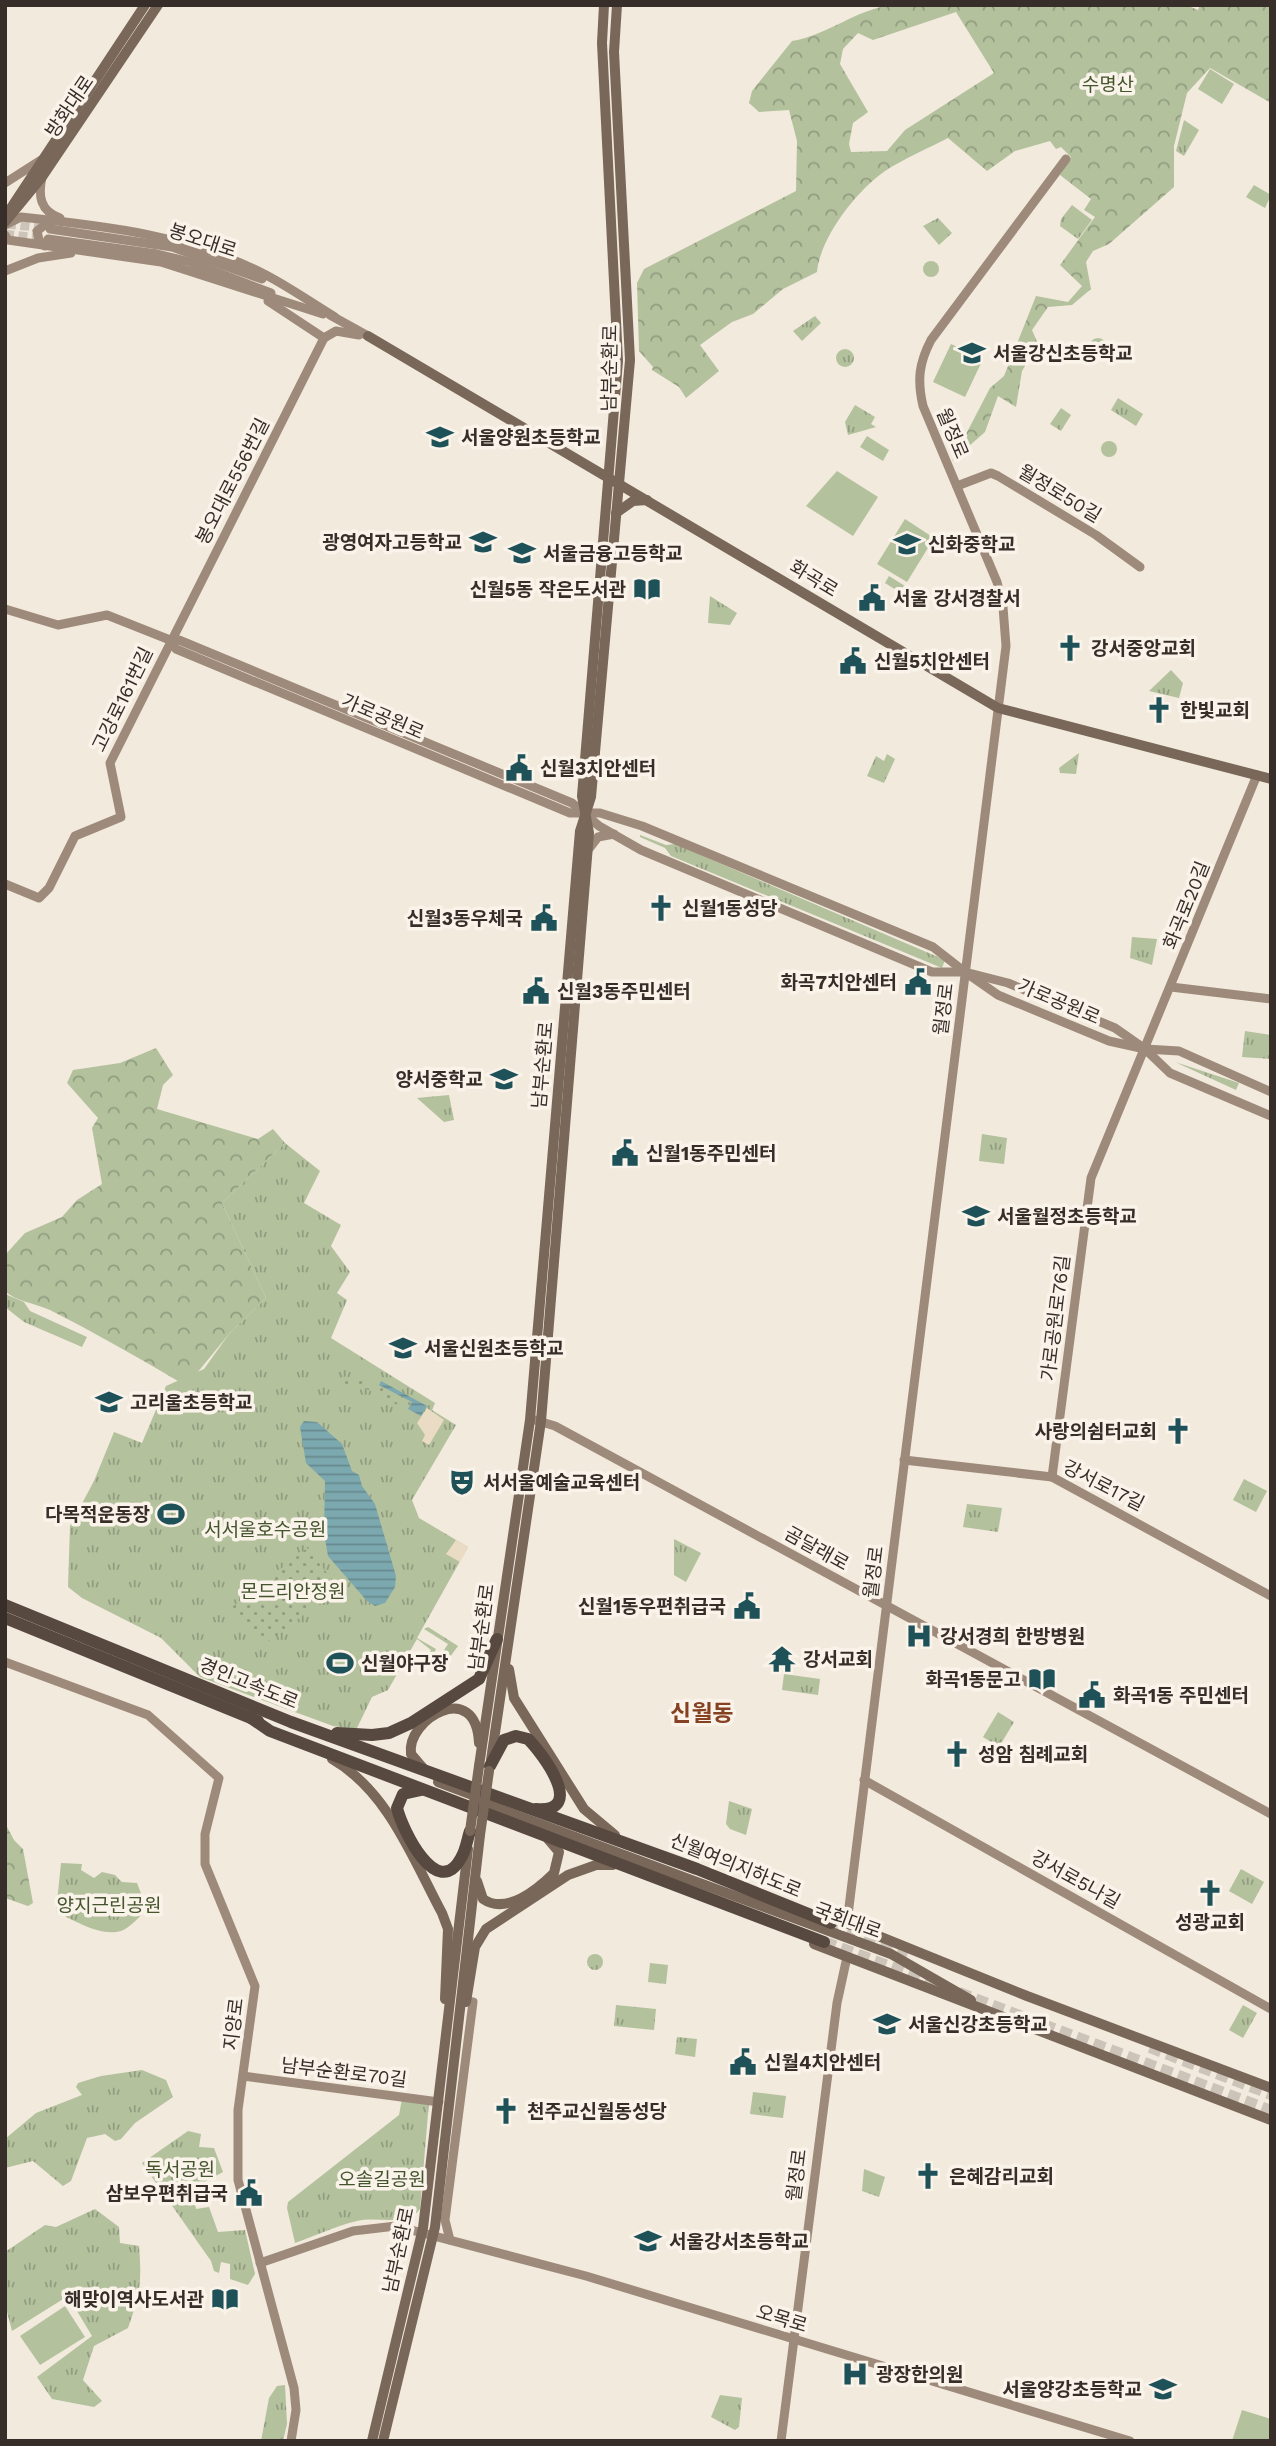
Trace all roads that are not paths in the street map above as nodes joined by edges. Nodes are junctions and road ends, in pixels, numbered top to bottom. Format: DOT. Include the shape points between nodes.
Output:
graph roads {
  1 [pos="145,5"];
  2 [pos="158,5"];
  3 [pos="604,5"];
  4 [pos="617,5"];
  5 [pos="42,159"];
  6 [pos="1066,159"];
  7 [pos="42,177"];
  8 [pos="5,183"];
  9 [pos="5,221"];
  10 [pos="71,222"];
  11 [pos="49,234"];
  12 [pos="5,235"];
  13 [pos="92,251"];
  14 [pos="5,271"];
  15 [pos="261,296"];
  16 [pos="335,317"];
  17 [pos="368,336"];
  18 [pos="324,338"];
  19 [pos="612,418"];
  20 [pos="623,445"];
  21 [pos="607,475"];
  22 [pos="619,482"];
  23 [pos="957,486"];
  24 [pos="648,500"];
  25 [pos="604,511"];
  26 [pos="616,513"];
  27 [pos="615,525"];
  28 [pos="1140,567"];
  29 [pos="5,608"];
  30 [pos="170,640"];
  31 [pos="998,708"];
  32 [pos="1257,775"];
  33 [pos="1271,779"];
  34 [pos="587,814"];
  35 [pos="617,835"];
  36 [pos="588,850"];
  37 [pos="5,884"];
  38 [pos="940,950"];
  39 [pos="932,972"];
  40 [pos="965,972"];
  41 [pos="1008,983"];
  42 [pos="1171,987"];
  43 [pos="998,995"];
  44 [pos="1271,999"];
  45 [pos="1115,1028"];
  46 [pos="1109,1041"];
  47 [pos="1145,1048"];
  48 [pos="1271,1092"];
  49 [pos="1271,1116"];
  50 [pos="530,1420"];
  51 [pos="541,1421"];
  52 [pos="524,1457"];
  53 [pos="904,1461"];
  54 [pos="1052,1477"];
  55 [pos="531,1482"];
  56 [pos="1271,1595"];
  57 [pos="516,1598"];
  58 [pos="5,1605"];
  59 [pos="886,1605"];
  60 [pos="5,1618"];
  61 [pos="497,1639"];
  62 [pos="5,1662"];
  63 [pos="251,1718"];
  64 [pos="291,1722"];
  65 [pos="310,1747"];
  66 [pos="399,1762"];
  67 [pos="484,1766"];
  68 [pos="430,1772"];
  69 [pos="864,1780"];
  70 [pos="425,1789"];
  71 [pos="479,1795"];
  72 [pos="528,1809"];
  73 [pos="1271,1814"];
  74 [pos="532,1831"];
  75 [pos="475,1833"];
  76 [pos="627,1844"];
  77 [pos="475,1863"];
  78 [pos="621,1865"];
  79 [pos="697,1869"];
  80 [pos="697,1896"];
  81 [pos="831,1923"];
  82 [pos="847,1923"];
  83 [pos="824,1942"];
  84 [pos="915,1951"];
  85 [pos="847,1957"];
  86 [pos="470,2001"];
  87 [pos="1271,2010"];
  88 [pos="459,2026"];
  89 [pos="1042,2030"];
  90 [pos="443,2074"];
  91 [pos="243,2076"];
  92 [pos="1271,2088"];
  93 [pos="439,2102"];
  94 [pos="1271,2120"];
  95 [pos="422,2231"];
  96 [pos="433,2235"];
  97 [pos="450,2241"];
  98 [pos="260,2263"];
  99 [pos="792,2340"];
  100 [pos="291,2441"];
  101 [pos="372,2441"];
  102 [pos="383,2441"];
  103 [pos="781,2441"];
  104 [pos="1130,2441"];
  1 -- 5 [label="main road, 방화대로"];
  2 -- 7 [label="main road, 방화대로"];
  3 -- 19 [label="main road, 남부순환로" via="618,361"];
  4 -- 20 [label="main road, 남부순환로" via="614,52 630,360"];
  5 -- 8 [label="street"];
  5 -- 9 [label="main road, 방화대로"];
  6 -- 23 [label="street, 월정로" via="931,340 920,363 923,406"];
  7 -- 9 [label="main road, 방화대로"];
  7 -- 10 [label="street" via="40,193 46,210"];
  9 -- 11 [label="street" via="21,217"];
  10 -- 11 [label="street"];
  10 -- 16 [label="street" via="130,229 216,253 266,275"];
  11 -- 12 [label="street" via="8,240"];
  11 -- 13 [label="street"];
  11 -- 16 [label="street, 봉오대로" via="130,239 205,257"];
  13 -- 14 [label="street" via="38,258"];
  13 -- 15 [label="street" via="161,262"];
  15 -- 16 [label="street"];
  15 -- 18 [label="street"];
  16 -- 17 [label="street, 봉오대로"];
  17 -- 18 [label="street" via="336,331"];
  17 -- 21 [label="main road, 화곡로"];
  18 -- 30 [label="street, 봉오대로556번길"];
  19 -- 20 [label="main road" via="618,429 617,445"];
  19 -- 21 [label="main road, 남부순환로"];
  20 -- 22 [label="main road, 남부순환로"];
  21 -- 22 [label="main road, 화곡로"];
  21 -- 25 [label="main road, 남부순환로"];
  22 -- 24 [label="main road, 화곡로"];
  22 -- 26 [label="main road, 남부순환로"];
  23 -- 28 [label="street, 월정로50길" via="991,473 999,476"];
  23 -- 31 [label="street, 월정로" via="1003,607 1006,646"];
  24 -- 26 [label="main road" via="633,501"];
  24 -- 31 [label="main road, 화곡로"];
  25 -- 27 [label="main road" via="612,508"];
  25 -- 34 [label="main road, 남부순환로" via="582,796"];
  26 -- 27 [label="main road, 남부순환로"];
  27 -- 34 [label="main road, 남부순환로"];
  29 -- 30 [label="street, 가로공원로" via="58,625 107,615"];
  30 -- 34 [label="street, 가로공원로" via="176,649 570,813"];
  30 -- 37 [label="street, 고강로161번길" via="110,763 121,817 75,836 49,888 39,898"];
  31 -- 32 [label="main road, 화곡로"];
  31 -- 40 [label="street, 월정로"];
  32 -- 33 [label="main road, 화곡로"];
  32 -- 42 [label="street, 화곡로20길"];
  34 -- 35 [label="street, 가로공원로"];
  34 -- 36 [label="main road, 남부순환로"];
  34 -- 38 [label="street, 가로공원로" via="600,813 642,826"];
  34 -- 50 [label="main road, 남부순환로" via="580,831"];
  35 -- 36 [label="street" via="601,835"];
  35 -- 39 [label="street, 가로공원로" via="673,864"];
  36 -- 51 [label="main road, 남부순환로"];
  38 -- 39 [label="street" via="950,965"];
  38 -- 40 [label="street, 가로공원로"];
  39 -- 40 [label="street, 가로공원로"];
  40 -- 41 [label="street, 가로공원로"];
  40 -- 43 [label="street, 가로공원로"];
  40 -- 53 [label="street, 월정로"];
  41 -- 43 [label="street" via="991,985"];
  41 -- 45 [label="street, 가로공원로"];
  42 -- 44 [label="street"];
  42 -- 47 [label="street, 화곡로20길"];
  43 -- 46 [label="street, 가로공원로"];
  45 -- 46 [label="street" via="1124,1040"];
  45 -- 47 [label="street, 가로공원로"];
  46 -- 47 [label="street, 가로공원로"];
  47 -- 48 [label="street, 가로공원로" via="1180,1051"];
  47 -- 49 [label="street, 가로공원로" via="1170,1073"];
  47 -- 54 [label="street, 가로공원로76길" via="1091,1178"];
  50 -- 51 [label="street, 곰달래로"];
  50 -- 52 [label="main road, 남부순환로"];
  51 -- 55 [label="main road, 남부순환로"];
  51 -- 59 [label="street, 곰달래로"];
  52 -- 55 [label="main road" via="532,1455"];
  52 -- 61 [label="main road, 남부순환로"];
  53 -- 54 [label="street, 강서로17길"];
  53 -- 59 [label="street, 월정로"];
  54 -- 56 [label="street, 강서로17길"];
  55 -- 57 [label="main road, 남부순환로"];
  57 -- 67 [label="main road, 남부순환로"];
  57 -- 76 [label="main road" via="509,1667 514,1698 584,1809"];
  58 -- 64 [label="highway, 경인고속도로"];
  59 -- 69 [label="street, 월정로"];
  59 -- 73 [label="street, 곰달래로"];
  60 -- 63 [label="highway, 경인고속도로"];
  61 -- 64 [label="highway" via="480,1679 404,1728 351,1735"];
  61 -- 67 [label="main road, 남부순환로"];
  62 -- 91 [label="street, 지양로" via="148,1715 219,1778 204,1857 255,1986"];
  63 -- 65 [label="highway, 신월여의지하도로"];
  63 -- 71 [label="highway, 경인고속도로"];
  64 -- 66 [label="highway, 경인고속도로"];
  65 -- 70 [label="highway, 신월여의지하도로"];
  65 -- 90 [label="main road" via="354,1774 382,1804 442,1913 448,1928"];
  66 -- 68 [label="highway, 경인고속도로"];
  66 -- 84 [label="main road, 국회대로" via="411,1771 816,1924"];
  67 -- 68 [label="main road" via="477,1723 469,1711 451,1708 420,1726 411,1740 415,1760"];
  67 -- 72 [label="highway" via="503,1740 522,1737 533,1744 561,1790 550,1809"];
  67 -- 75 [label="main road, 남부순환로, bridge"];
  68 -- 71 [label="highway, 경인고속도로"];
  69 -- 82 [label="street, 월정로"];
  69 -- 87 [label="street, 강서로5나길"];
  70 -- 74 [label="highway, 신월여의지하도로"];
  70 -- 75 [label="highway" via="403,1794 397,1808 426,1865 437,1870 453,1866"];
  71 -- 72 [label="highway, 신월여의지하도로"];
  71 -- 89 [label="main road, 국회대로" via="891,1954 978,2004"];
  72 -- 76 [label="highway, 신월여의지하도로"];
  74 -- 77 [label="main road" via="556,1846 560,1859 549,1878 510,1904 497,1906 483,1899"];
  74 -- 78 [label="highway, 신월여의지하도로"];
  75 -- 77 [label="main road, 남부순환로"];
  75 -- 90 [label="main road, 남부순환로"];
  76 -- 79 [label="highway, 신월여의지하도로"];
  77 -- 88 [label="main road, 남부순환로"];
  78 -- 80 [label="highway, 신월여의지하도로"];
  78 -- 86 [label="main road" via="596,1865 568,1875 486,1929 475,1947"];
  79 -- 81 [label="highway, 신월여의지하도로"];
  79 -- 82 [label="main road"];
  80 -- 83 [label="highway, 신월여의지하도로"];
  80 -- 85 [label="main road"];
  82 -- 84 [label="main road"];
  84 -- 92 [label="main road"];
  85 -- 89 [label="main road"];
  85 -- 99 [label="street, 월정로"];
  86 -- 88 [label="main road"];
  86 -- 97 [label="street, 남부순환로" via="445,2220"];
  88 -- 96 [label="main road, 남부순환로"];
  89 -- 94 [label="main road"];
  90 -- 93 [label="main road, 남부순환로"];
  91 -- 93 [label="street, 남부순환로70길"];
  91 -- 98 [label="street, 지양로" via="237,2180"];
  93 -- 95 [label="main road, 남부순환로"];
  95 -- 96 [label="street, 오목로"];
  95 -- 98 [label="street, 오목로" via="377,2226"];
  95 -- 101 [label="main road, 남부순환로"];
  96 -- 97 [label="street, 오목로"];
  96 -- 102 [label="main road, 남부순환로"];
  97 -- 99 [label="street, 오목로" via="586,2276"];
  98 -- 100 [label="street, 지양로" via="294,2388"];
  99 -- 103 [label="street, 월정로"];
  99 -- 104 [label="street, 오목로"];
}
